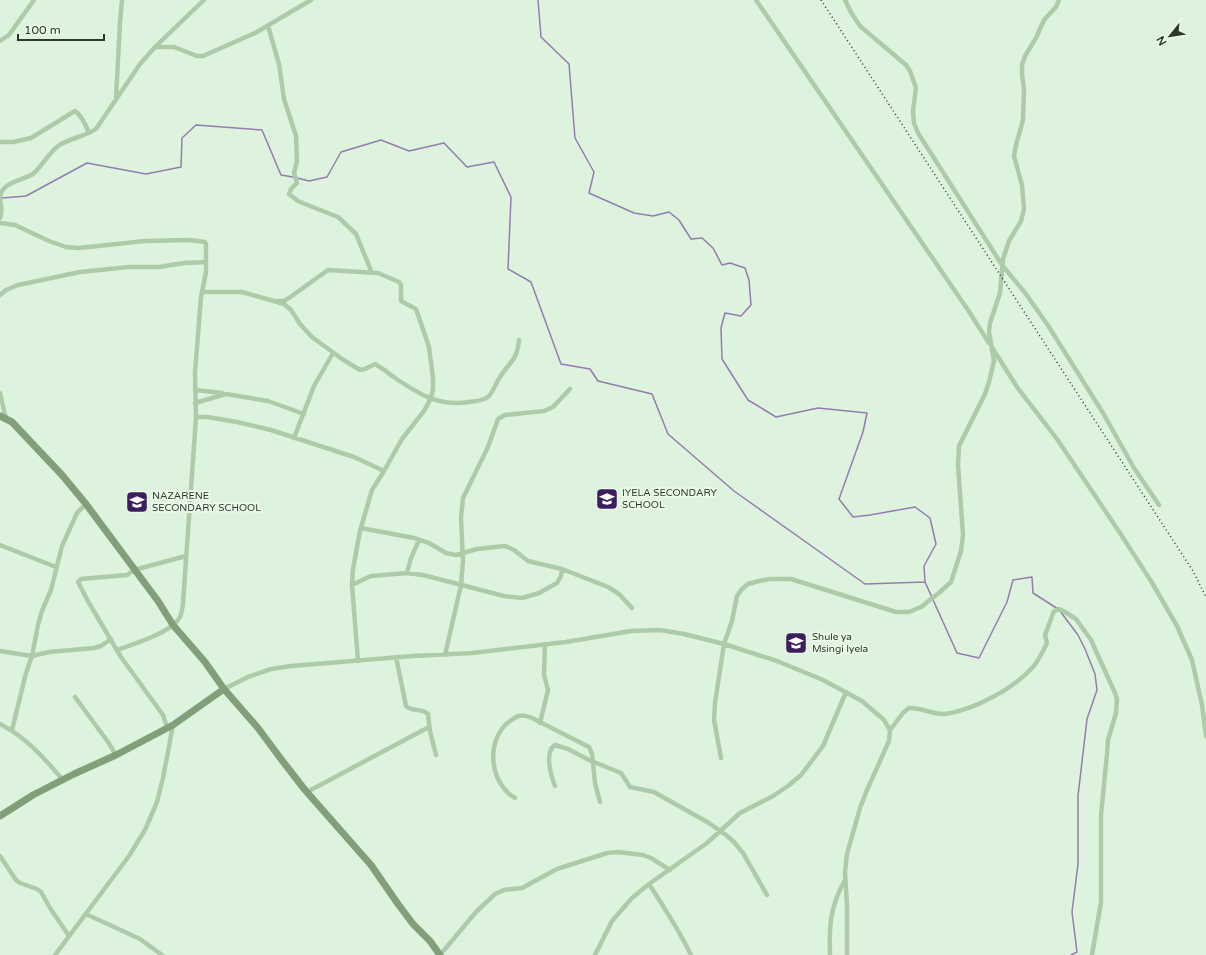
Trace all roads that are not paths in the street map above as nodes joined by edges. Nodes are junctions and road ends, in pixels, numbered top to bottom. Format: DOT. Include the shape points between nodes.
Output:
graph roads {
  1 [pos="34,0"];
  2 [pos="122,0"];
  3 [pos="204,0"];
  4 [pos="311,0"];
  5 [pos="756,0"];
  6 [pos="845,0"];
  7 [pos="1059,0"];
  8 [pos="268,26"];
  9 [pos="0,41"];
  10 [pos="155,47"];
  11 [pos="116,98"];
  12 [pos="90,134"];
  13 [pos="0,142"];
  14 [pos="0,195"];
  15 [pos="1,202"];
  16 [pos="0,218"];
  17 [pos="0,223"];
  18 [pos="206,262"];
  19 [pos="1002,264"];
  20 [pos="372,273"];
  21 [pos="203,292"];
  22 [pos="0,295"];
  23 [pos="274,301"];
  24 [pos="519,340"];
  25 [pos="991,346"];
  26 [pos="332,353"];
  27 [pos="570,389"];
  28 [pos="195,390"];
  29 [pos="0,393"];
  30 [pos="226,394"];
  31 [pos="431,398"];
  32 [pos="195,403"];
  33 [pos="304,414"];
  34 [pos="196,417"];
  35 [pos="3,418"];
  36 [pos="294,438"];
  37 [pos="384,471"];
  38 [pos="86,504"];
  39 [pos="1159,505"];
  40 [pos="361,528"];
  41 [pos="420,540"];
  42 [pos="0,545"];
  43 [pos="463,554"];
  44 [pos="186,556"];
  45 [pos="56,567"];
  46 [pos="562,569"];
  47 [pos="134,570"];
  48 [pos="407,573"];
  49 [pos="461,584"];
  50 [pos="352,585"];
  51 [pos="632,608"];
  52 [pos="173,625"];
  53 [pos="110,639"];
  54 [pos="545,644"];
  55 [pos="724,644"];
  56 [pos="117,650"];
  57 [pos="0,651"];
  58 [pos="445,655"];
  59 [pos="32,656"];
  60 [pos="396,658"];
  61 [pos="358,661"];
  62 [pos="224,689"];
  63 [pos="846,692"];
  64 [pos="75,697"];
  65 [pos="540,723"];
  66 [pos="0,724"];
  67 [pos="170,726"];
  68 [pos="429,727"];
  69 [pos="12,730"];
  70 [pos="890,730"];
  71 [pos="1206,736"];
  72 [pos="116,755"];
  73 [pos="436,755"];
  74 [pos="721,758"];
  75 [pos="593,761"];
  76 [pos="63,780"];
  77 [pos="555,786"];
  78 [pos="307,792"];
  79 [pos="515,798"];
  80 [pos="600,802"];
  81 [pos="0,816"];
  82 [pos="721,831"];
  83 [pos="0,856"];
  84 [pos="670,870"];
  85 [pos="846,878"];
  86 [pos="649,884"];
  87 [pos="768,895"];
  88 [pos="86,914"];
  89 [pos="69,936"];
  90 [pos="55,955"];
  91 [pos="162,955"];
  92 [pos="440,955"];
  93 [pos="595,955"];
  94 [pos="691,955"];
  95 [pos="830,955"];
  96 [pos="847,955"];
  97 [pos="1092,955"];
  1 -- 9 [label="street" via="9,35"];
  2 -- 11 [label="street"];
  3 -- 10 [label="street"];
  4 -- 8 [label="street"];
  5 -- 25 [label="street"];
  6 -- 19 [label="street" via="860,26 910,71 916,88 913,111 918,133"];
  7 -- 19 [label="street" via="1044,20 1022,65 1023,120 1014,156 1022,185 1024,209 1021,221 1007,245"];
  8 -- 10 [label="street" via="203,56 174,47"];
  8 -- 20 [label="street" via="297,145 297,164 294,173 297,183 288,194 338,217 356,234"];
  10 -- 11 [label="street"];
  11 -- 12 [label="street" via="100,124"];
  12 -- 13 [label="street" via="82,118 75,111 31,138"];
  12 -- 14 [label="street" via="57,147 33,174 7,186"];
  14 -- 15 [label="street"];
  15 -- 16 [label="street"];
  17 -- 18 [label="street" via="14,225 49,241 79,248 141,241 205,242"];
  18 -- 21 [label="street"];
  18 -- 22 [label="street" via="80,272 18,285"];
  19 -- 25 [label="street" via="1000,293 989,327"];
  19 -- 39 [label="street" via="1049,327"];
  20 -- 23 [label="street" via="328,270 284,301"];
  20 -- 31 [label="street" via="382,274 399,282 402,301 416,309 431,358"];
  21 -- 23 [label="street" via="242,292"];
  21 -- 28 [label="street"];
  23 -- 26 [label="street" via="288,306 306,331"];
  24 -- 31 [label="street" via="515,358 487,397 458,404"];
  25 -- 55 [label="street" via="994,361 985,394 959,446 958,471 963,535 961,551 951,582 921,607 909,612 896,612 791,579 759,580 748,584 737,596"];
  25 -- 71 [label="street" via="1109,517 1177,626 1192,660"];
  26 -- 31 [label="street" via="360,370 377,365 402,383"];
  26 -- 33 [label="street" via="314,386"];
  27 -- 43 [label="street" via="553,407 544,411 505,415 498,419 488,447 463,498 460,527"];
  28 -- 30 [label="street"];
  28 -- 32 [label="street"];
  29 -- 35 [label="street"];
  30 -- 32 [label="street"];
  30 -- 33 [label="street" via="268,402"];
  31 -- 37 [label="street"];
  32 -- 34 [label="street"];
  33 -- 36 [label="street"];
  34 -- 36 [label="street" via="257,426"];
  34 -- 44 [label="street"];
  35 -- 38 [label="street" via="12,422"];
  36 -- 37 [label="street" via="354,457"];
  37 -- 40 [label="street" via="372,490"];
  38 -- 45 [label="street" via="69,530"];
  38 -- 47 [label="street"];
  40 -- 41 [label="street"];
  40 -- 50 [label="street"];
  41 -- 43 [label="street" via="446,553"];
  41 -- 48 [label="street"];
  42 -- 45 [label="street"];
  43 -- 46 [label="street" via="477,548 505,546 528,561"];
  43 -- 49 [label="street"];
  44 -- 47 [label="street"];
  44 -- 52 [label="street" via="184,603 179,620"];
  45 -- 59 [label="street" via="51,590 38,625"];
  46 -- 49 [label="street" via="557,583 539,593 522,598 504,596"];
  46 -- 51 [label="street" via="608,586"];
  47 -- 52 [label="street"];
  47 -- 53 [label="street" via="127,575 78,582"];
  48 -- 49 [label="street"];
  48 -- 50 [label="street" via="371,576"];
  49 -- 58 [label="street"];
  50 -- 61 [label="street"];
  52 -- 56 [label="street" via="150,638"];
  52 -- 62 [label="street"];
  53 -- 56 [label="street"];
  53 -- 59 [label="street" via="94,648"];
  54 -- 55 [label="street" via="646,630 684,634"];
  54 -- 58 [label="street"];
  54 -- 65 [label="street" via="544,674 548,690"];
  55 -- 63 [label="street" via="777,661"];
  55 -- 74 [label="street" via="714,714"];
  56 -- 67 [label="street"];
  57 -- 59 [label="street"];
  58 -- 60 [label="street"];
  59 -- 69 [label="street"];
  60 -- 61 [label="street"];
  60 -- 68 [label="street" via="406,706 426,712 429,716"];
  61 -- 62 [label="street" via="275,668"];
  62 -- 67 [label="street"];
  62 -- 78 [label="street" via="258,728"];
  63 -- 70 [label="street" via="869,706 884,720"];
  63 -- 82 [label="street" via="823,746 801,775 773,796 740,813"];
  64 -- 72 [label="street"];
  65 -- 75 [label="street" via="589,747"];
  65 -- 79 [label="street" via="526,715 520,715 506,723 497,736 493,765 504,790"];
  66 -- 69 [label="street"];
  67 -- 72 [label="street"];
  67 -- 88 [label="street" via="160,790 145,830"];
  68 -- 73 [label="street"];
  68 -- 78 [label="street"];
  69 -- 76 [label="street" via="39,752"];
  70 -- 85 [label="street" via="889,741 860,808 848,854"];
  70 -- 97 [label="street" via="909,708 945,714 977,705 998,694 1034,665 1047,643 1045,636 1054,611 1059,609 1076,619 1091,640 1115,693 1117,706 1108,740 1101,815 1101,902"];
  72 -- 76 [label="street"];
  75 -- 77 [label="street" via="562,746 553,746 550,766"];
  75 -- 80 [label="street"];
  75 -- 82 [label="street" via="621,773 630,787 654,792"];
  76 -- 81 [label="street"];
  78 -- 92 [label="street" via="364,857"];
  82 -- 84 [label="street"];
  82 -- 87 [label="street" via="743,853"];
  83 -- 89 [label="street" via="16,880 41,892"];
  84 -- 86 [label="street"];
  84 -- 92 [label="street" via="651,858 624,852 608,853 557,869 522,888 495,894 476,912"];
  85 -- 95 [label="street" via="837,894 832,911"];
  85 -- 96 [label="street"];
  86 -- 93 [label="street" via="616,915"];
  86 -- 94 [label="street" via="681,933"];
  88 -- 89 [label="street"];
  88 -- 91 [label="street" via="140,939"];
  89 -- 90 [label="street"];
}
